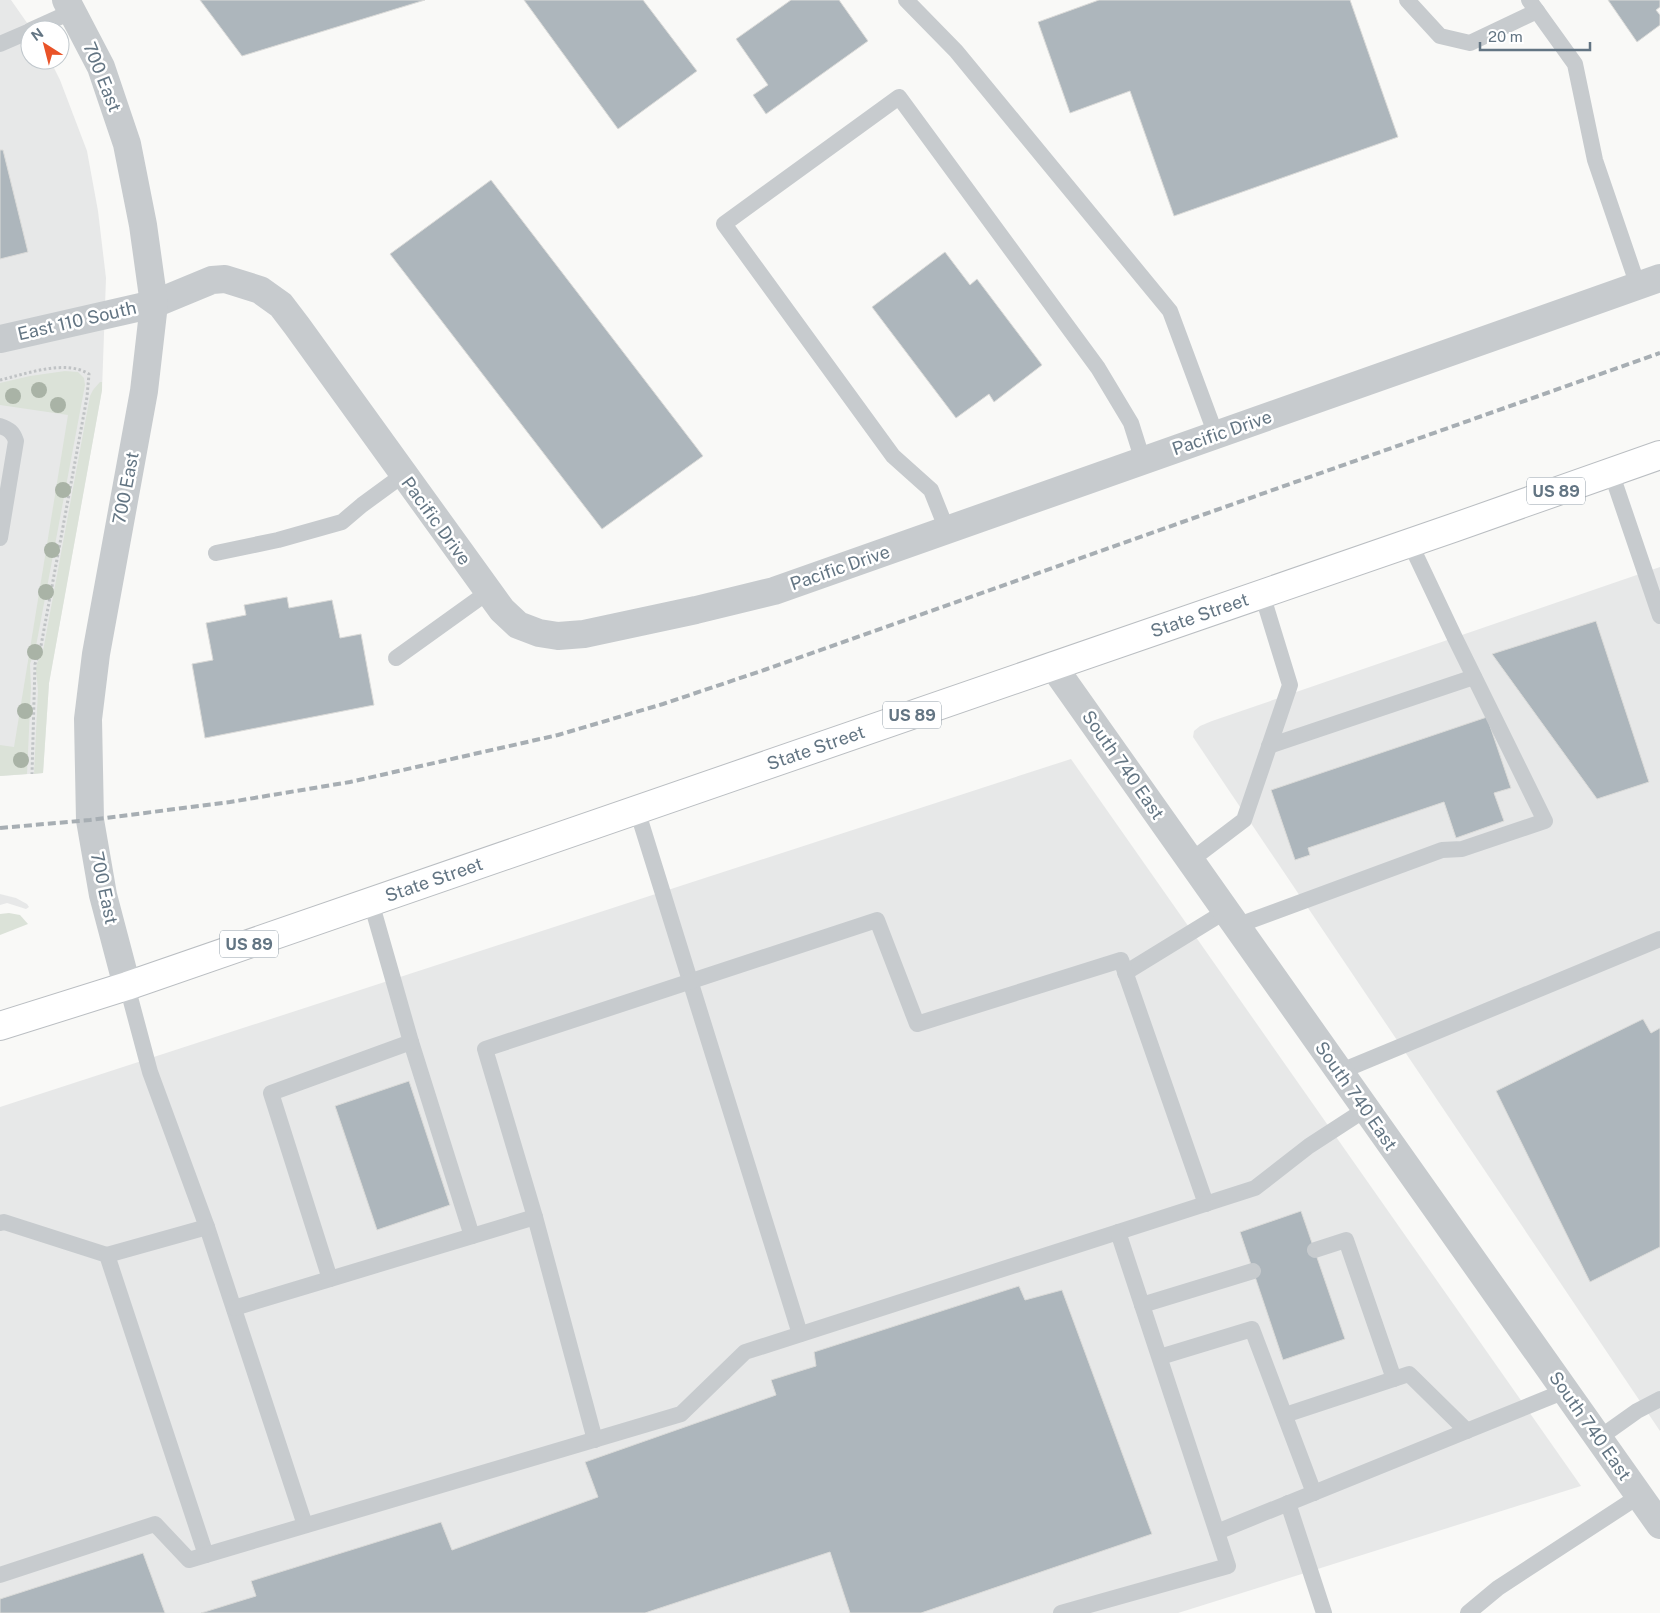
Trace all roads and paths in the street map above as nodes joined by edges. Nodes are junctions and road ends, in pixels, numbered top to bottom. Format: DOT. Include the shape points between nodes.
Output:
graph roads {
  1 [pos="906,0"];
  2 [pos="1407,0"];
  3 [pos="1533,5"];
  4 [pos="70,6"];
  5 [pos="47,20"];
  6 [pos="20,35"];
  7 [pos="0,44"];
  8 [pos="1649,282"];
  9 [pos="154,304"];
  10 [pos="0,339"];
  11 [pos="0,380"];
  12 [pos="0,426"];
  13 [pos="1216,434"];
  14 [pos="1660,455"];
  15 [pos="1143,460"];
  16 [pos="1611,472"];
  17 [pos="403,475"];
  18 [pos="947,530"];
  19 [pos="0,538"];
  20 [pos="1410,543"];
  21 [pos="216,553"];
  22 [pos="488,592"];
  23 [pos="1262,594"];
  24 [pos="1660,616"];
  25 [pos="396,658"];
  26 [pos="1053,666"];
  27 [pos="1474,676"];
  28 [pos="1269,746"];
  29 [pos="32,774"];
  30 [pos="637,810"];
  31 [pos="1190,861"];
  32 [pos="371,902"];
  33 [pos="1231,919"];
  34 [pos="1660,939"];
  35 [pos="1125,973"];
  36 [pos="691,982"];
  37 [pos="127,986"];
  38 [pos="0,1026"];
  39 [pos="411,1042"];
  40 [pos="1339,1072"];
  41 [pos="1366,1109"];
  42 [pos="1206,1204"];
  43 [pos="535,1217"];
  44 [pos="0,1223"];
  45 [pos="207,1227"];
  46 [pos="1118,1232"];
  47 [pos="472,1236"];
  48 [pos="1315,1250"];
  49 [pos="107,1255"];
  50 [pos="1253,1271"];
  51 [pos="330,1279"];
  52 [pos="1142,1305"];
  53 [pos="234,1308"];
  54 [pos="800,1334"];
  55 [pos="1160,1357"];
  56 [pos="1394,1379"];
  57 [pos="1565,1391"];
  58 [pos="1660,1399"];
  59 [pos="1284,1415"];
  60 [pos="1467,1431"];
  61 [pos="1599,1438"];
  62 [pos="595,1440"];
  63 [pos="1314,1492"];
  64 [pos="1640,1496"];
  65 [pos="1288,1503"];
  66 [pos="305,1525"];
  67 [pos="1660,1525"];
  68 [pos="1217,1532"];
  69 [pos="206,1555"];
  70 [pos="0,1575"];
  71 [pos="1061,1613"];
  72 [pos="1324,1613"];
  73 [pos="1468,1613"];
  1 -- 13 [label="lane" via="956,51 1170,311"];
  2 -- 3 [label="lane" via="1440,36 1470,43"];
  3 -- 8 [label="lane" via="1575,64 1595,160"];
  4 -- 5 [label="lane"];
  4 -- 9 [label="street, 700 East" via="102,67 127,144"];
  6 -- 7 [label="lane"];
  8 -- 13 [label="street, Pacific Drive"];
  9 -- 10 [label="street, East 110 South"];
  9 -- 17 [label="street, Pacific Drive" via="212,280 226,278 260,290 280,305 297,326"];
  9 -- 37 [label="street, 700 East" via="144,391 96,654 88,719 90,820 102,895"];
  11 -- 29 [label="path" via="66,366 90,374 35,664"];
  12 -- 19 [label="lane" via="14,434 16,441"];
  13 -- 15 [label="street, Pacific Drive"];
  14 -- 16 [label="main road, State Street / US 89"];
  15 -- 18 [label="street, Pacific Drive"];
  15 -- 18 [label="lane" via="1131,424 1098,368 899,97 724,224 893,456 931,490"];
  16 -- 20 [label="main road, State Street / US 89"];
  16 -- 24 [label="lane"];
  17 -- 21 [label="lane" via="342,522"];
  17 -- 22 [label="street, Pacific Drive"];
  18 -- 22 [label="street, Pacific Drive" via="774,591 584,634 558,636 518,625"];
  20 -- 23 [label="main road, State Street / US 89"];
  20 -- 27 [label="lane"];
  22 -- 25 [label="lane"];
  23 -- 26 [label="main road, State Street / US 89"];
  23 -- 28 [label="lane" via="1290,685"];
  26 -- 30 [label="main road, State Street / US 89"];
  26 -- 31 [label="street, South 740 East"];
  27 -- 28 [label="lane"];
  27 -- 33 [label="lane" via="1545,821 1462,849 1442,850"];
  28 -- 31 [label="lane" via="1244,820"];
  30 -- 32 [label="main road, State Street / US 89"];
  30 -- 36 [label="lane"];
  31 -- 33 [label="street, South 740 East"];
  32 -- 37 [label="main road, State Street / US 89"];
  32 -- 39 [label="lane"];
  33 -- 35 [label="lane"];
  33 -- 40 [label="street, South 740 East"];
  34 -- 40 [label="lane"];
  35 -- 36 [label="lane" via="1121,960 917,1024 877,920"];
  35 -- 42 [label="lane"];
  36 -- 43 [label="lane" via="485,1049"];
  36 -- 54 [label="lane"];
  37 -- 38 [label="main road, State Street / US 89"];
  37 -- 45 [label="lane" via="150,1072"];
  39 -- 47 [label="lane"];
  39 -- 51 [label="lane" via="271,1092"];
  40 -- 41 [label="street, South 740 East"];
  41 -- 42 [label="lane" via="1308,1146 1255,1188"];
  41 -- 57 [label="street, South 740 East"];
  42 -- 46 [label="lane"];
  43 -- 47 [label="lane"];
  43 -- 62 [label="lane"];
  44 -- 49 [label="lane"];
  45 -- 49 [label="lane"];
  45 -- 53 [label="lane"];
  46 -- 52 [label="lane"];
  46 -- 54 [label="lane"];
  47 -- 51 [label="lane"];
  48 -- 56 [label="lane" via="1346,1240"];
  49 -- 69 [label="lane"];
  50 -- 52 [label="lane"];
  51 -- 53 [label="lane"];
  52 -- 55 [label="lane"];
  53 -- 66 [label="lane"];
  54 -- 62 [label="lane" via="745,1352 681,1414"];
  55 -- 59 [label="lane" via="1252,1329"];
  55 -- 68 [label="lane"];
  56 -- 59 [label="lane"];
  56 -- 60 [label="lane" via="1409,1374"];
  57 -- 60 [label="lane"];
  57 -- 61 [label="street, South 740 East"];
  58 -- 61 [label="lane"];
  59 -- 63 [label="lane"];
  60 -- 63 [label="lane"];
  61 -- 64 [label="street, South 740 East"];
  62 -- 66 [label="lane"];
  63 -- 65 [label="lane"];
  64 -- 67 [label="street, South 740 East"];
  64 -- 73 [label="lane" via="1498,1588"];
  65 -- 68 [label="lane"];
  65 -- 72 [label="lane"];
  66 -- 69 [label="lane"];
  68 -- 71 [label="lane" via="1228,1566"];
  69 -- 70 [label="lane" via="189,1560 155,1524"];
}
